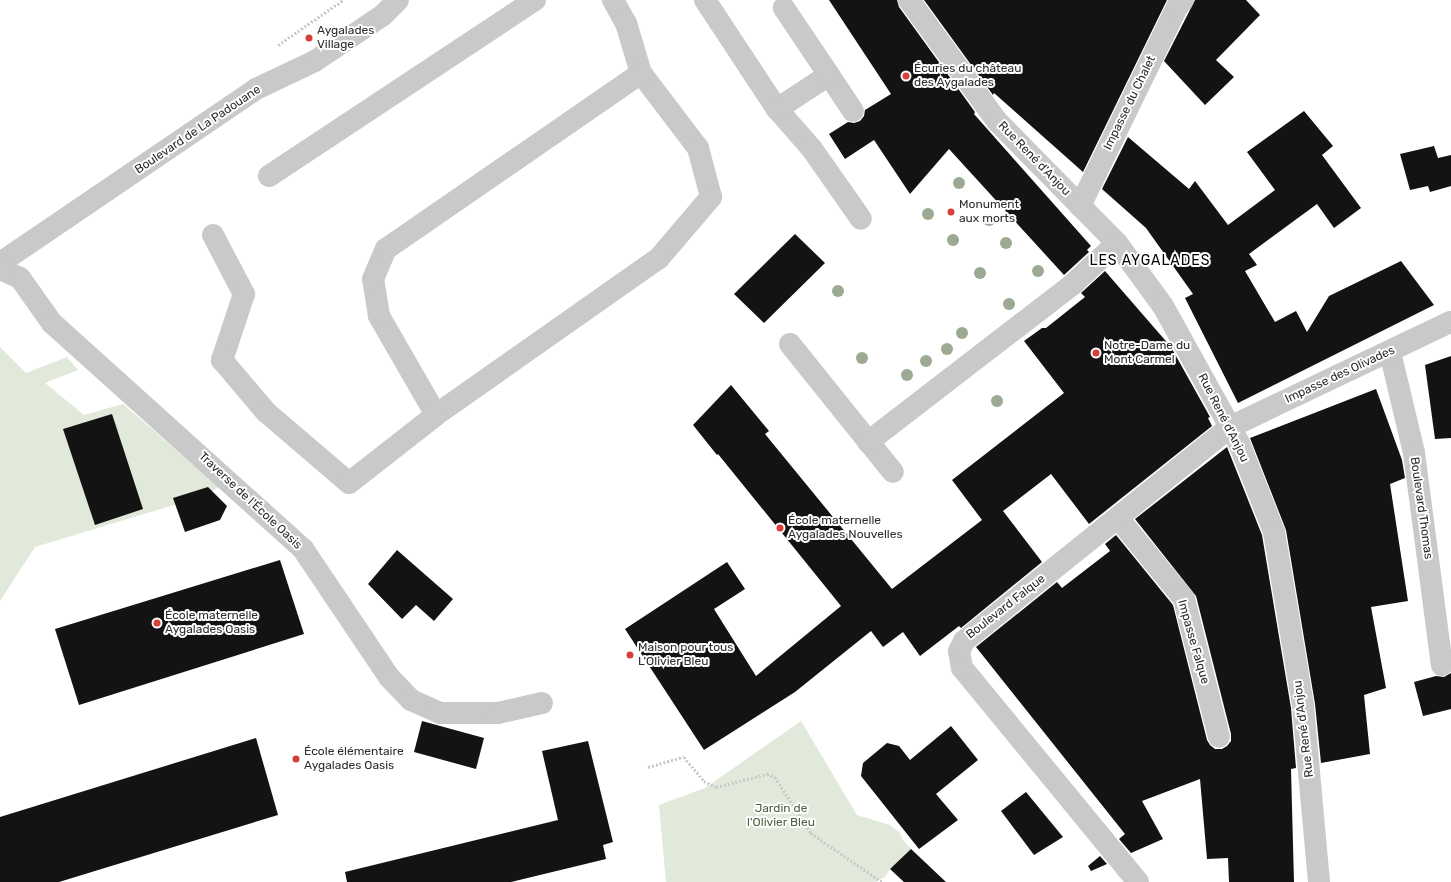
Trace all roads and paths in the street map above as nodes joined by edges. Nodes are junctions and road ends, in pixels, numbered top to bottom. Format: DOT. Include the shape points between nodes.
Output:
graph roads {
  1 [pos="398,0"];
  2 [pos="536,0"];
  3 [pos="613,0"];
  4 [pos="705,0"];
  5 [pos="909,0"];
  6 [pos="1183,0"];
  7 [pos="784,8"];
  8 [pos="641,73"];
  9 [pos="829,74"];
  10 [pos="777,109"];
  11 [pos="853,111"];
  12 [pos="269,176"];
  13 [pos="1080,206"];
  14 [pos="861,219"];
  15 [pos="213,235"];
  16 [pos="1117,243"];
  17 [pos="0,264"];
  18 [pos="0,269"];
  19 [pos="1450,322"];
  20 [pos="790,344"];
  21 [pos="1390,352"];
  22 [pos="436,415"];
  23 [pos="1230,426"];
  24 [pos="868,442"];
  25 [pos="893,472"];
  26 [pos="1118,518"];
  27 [pos="1442,665"];
  28 [pos="542,703"];
  29 [pos="1219,737"];
  30 [pos="648,767"];
  31 [pos="882,882"];
  32 [pos="1138,882"];
  33 [pos="1319,882"];
  1 -- 17 [label="street, Boulevard de La Padouane" via="383,15 320,57 256,89"];
  2 -- 12 [label="street"];
  3 -- 8 [label="street" via="626,23"];
  4 -- 10 [label="street"];
  5 -- 13 [label="street, Rue René d'Anjou" via="997,121"];
  6 -- 13 [label="street, Impasse du Chalet" via="1177,7"];
  7 -- 9 [label="street"];
  8 -- 22 [label="street" via="386,249 373,279 379,316"];
  8 -- 22 [label="street" via="698,148 711,197 659,258"];
  9 -- 10 [label="street"];
  9 -- 11 [label="street"];
  10 -- 14 [label="street" via="812,149"];
  13 -- 16 [label="street, Rue René d'Anjou"];
  15 -- 22 [label="street" via="244,294 222,360 266,412 349,483"];
  16 -- 23 [label="street, Rue René d'Anjou" via="1163,306"];
  16 -- 24 [label="street" via="1073,284"];
  18 -- 28 [label="street, Traverse de l'École Oasis" via="20,278 52,323 302,549 389,677 411,700 440,713 498,713"];
  19 -- 21 [label="street, Impasse des Olivades"];
  20 -- 24 [label="street"];
  21 -- 23 [label="street, Impasse des Olivades"];
  21 -- 27 [label="street, Boulevard Thomas" via="1414,453"];
  23 -- 26 [label="street, Boulevard Falque"];
  23 -- 33 [label="street, Rue René d'Anjou" via="1274,532 1302,706"];
  24 -- 25 [label="street"];
  26 -- 29 [label="street, Impasse Falque" via="1184,599"];
  26 -- 32 [label="street, Boulevard Falque" via="964,641 960,651 962,668"];
  30 -- 31 [label="path" via="684,757 704,781 716,787 767,774 775,777 811,834"];
}
